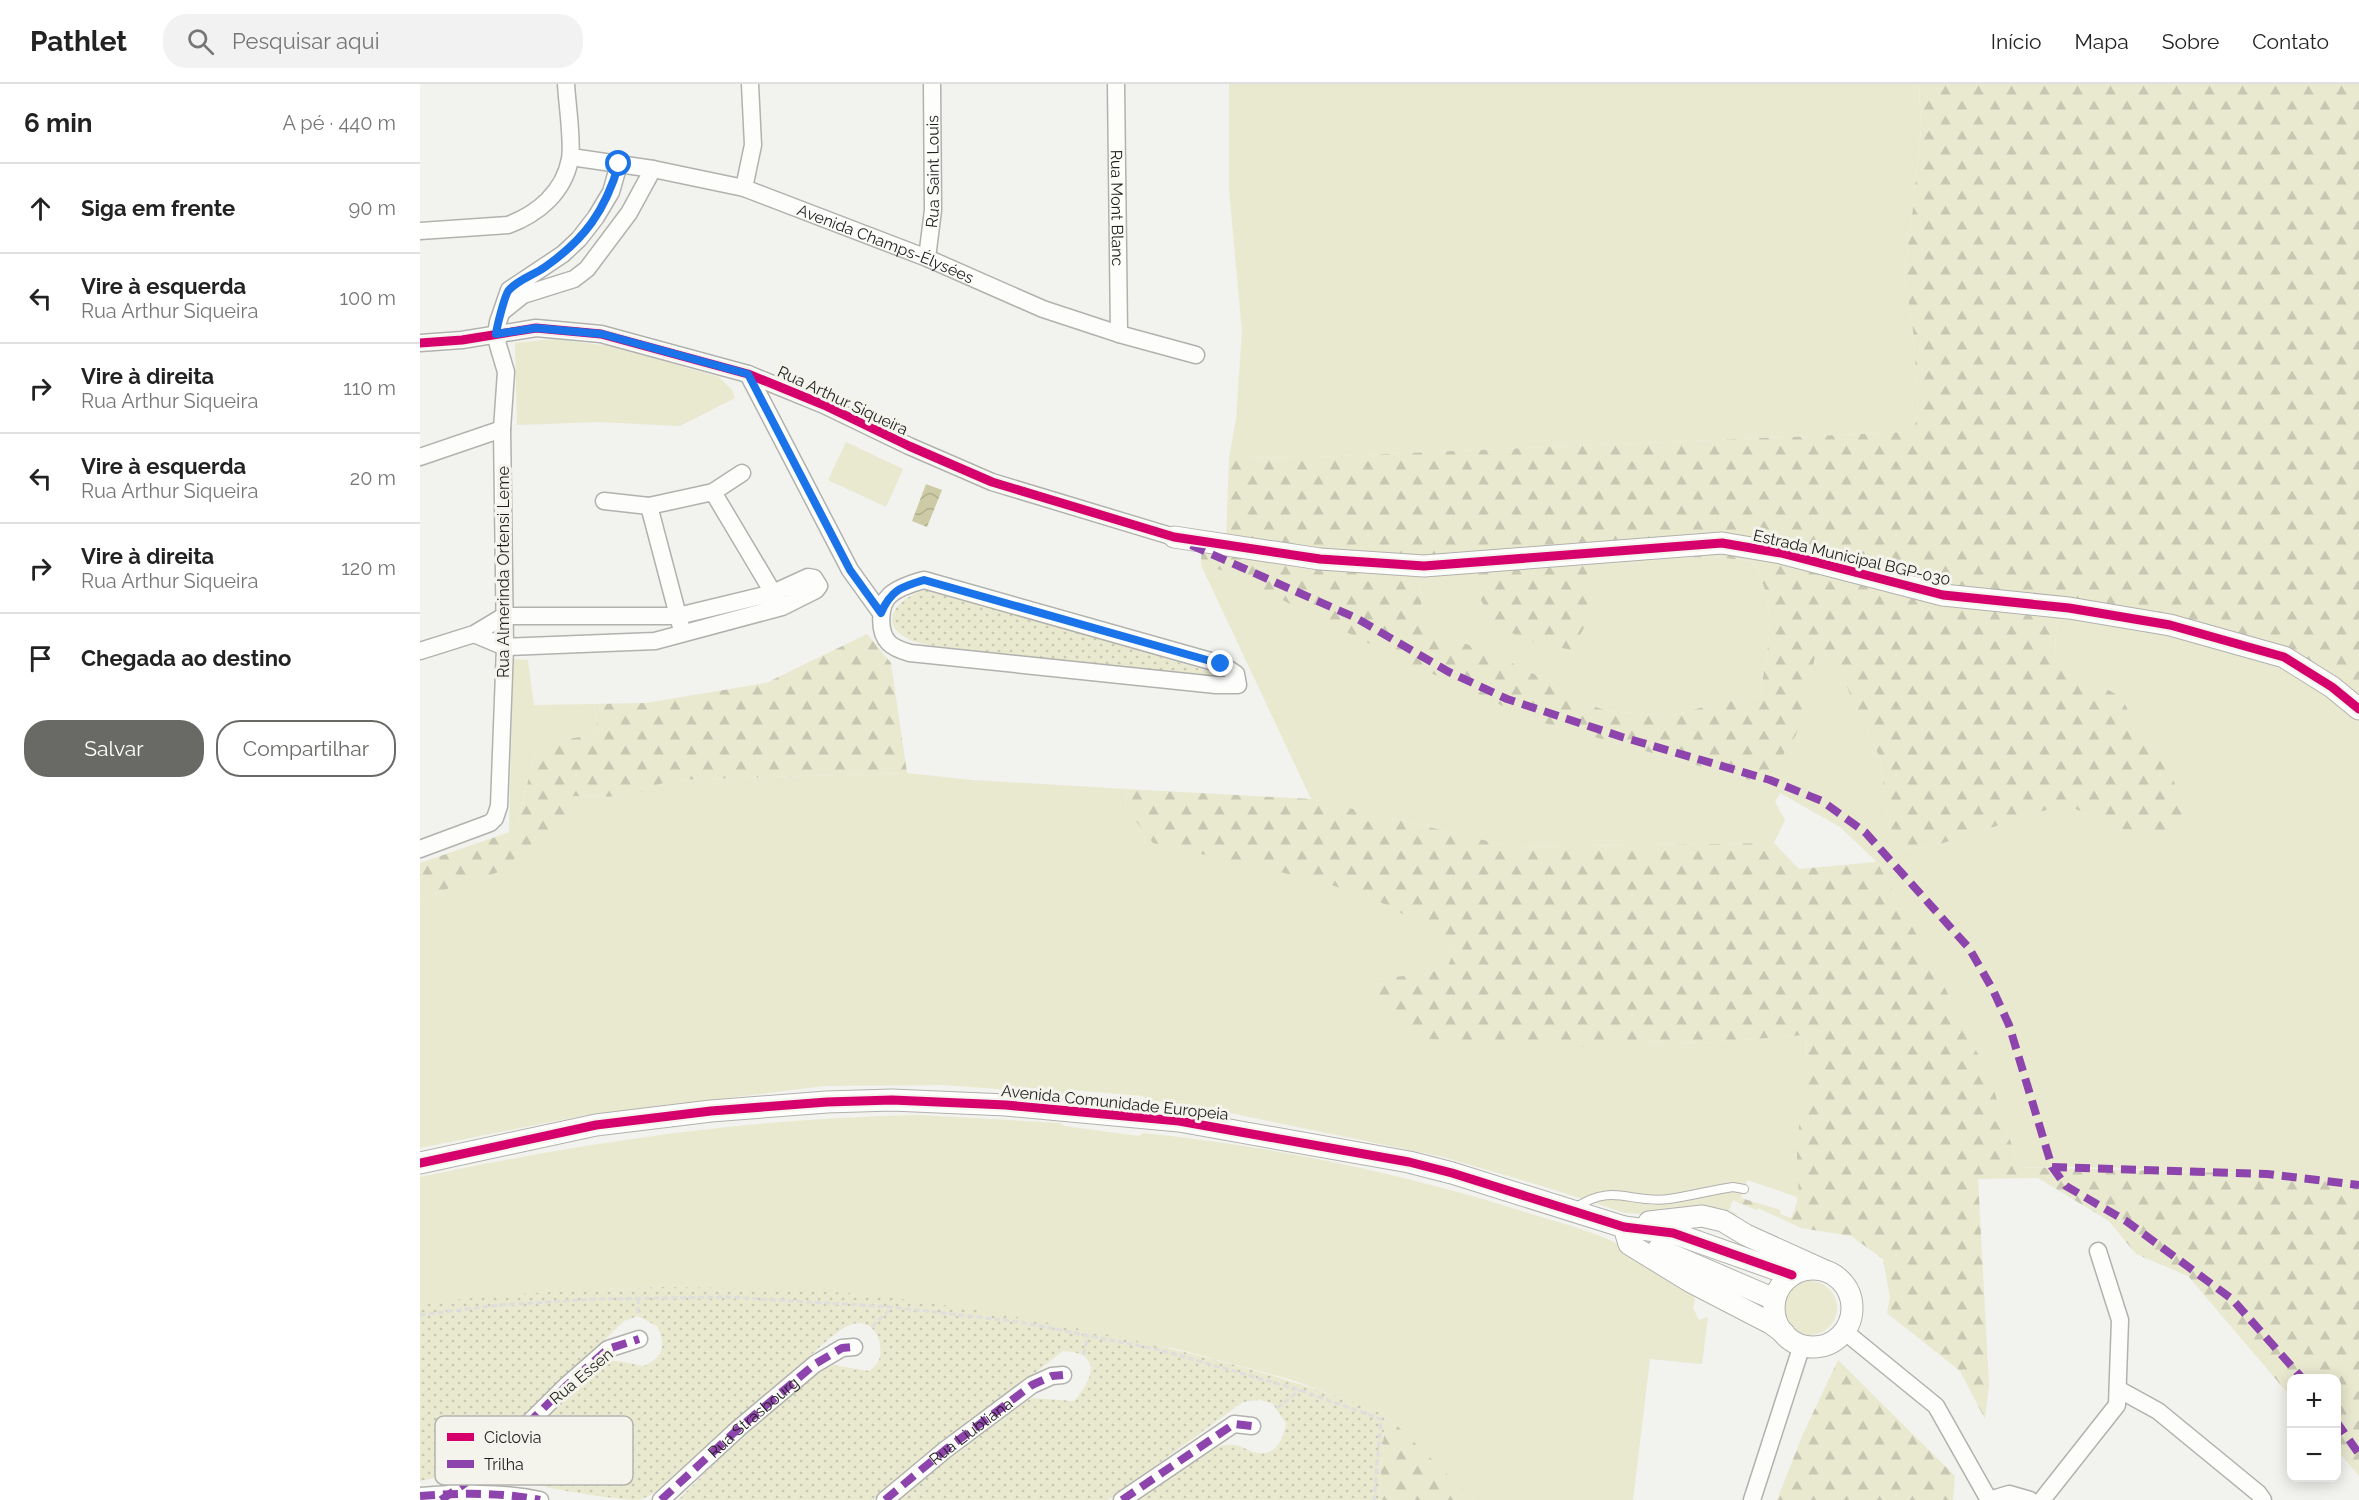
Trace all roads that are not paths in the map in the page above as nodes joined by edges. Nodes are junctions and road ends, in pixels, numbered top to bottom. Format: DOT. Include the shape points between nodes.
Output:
graph roads {
  1 [pos="566,84"];
  2 [pos="750,84"];
  3 [pos="932,84"];
  4 [pos="1116,84"];
  5 [pos="571,157"];
  6 [pos="619,164"];
  7 [pos="653,168"];
  8 [pos="744,188"];
  9 [pos="420,231"];
  10 [pos="927,258"];
  11 [pos="503,311"];
  12 [pos="1119,333"];
  13 [pos="496,334"];
  14 [pos="420,343"];
  15 [pos="1196,355"];
  16 [pos="748,374"];
  17 [pos="502,429"];
  18 [pos="420,457"];
  19 [pos="742,473"];
  20 [pos="713,492"];
  21 [pos="604,501"];
  22 [pos="649,506"];
  23 [pos="1174,537"];
  24 [pos="777,600"];
  25 [pos="881,613"];
  26 [pos="504,616"];
  27 [pos="594,616"];
  28 [pos="678,616"];
  29 [pos="684,633"];
  30 [pos="474,634"];
  31 [pos="594,643"];
  32 [pos="505,647"];
  33 [pos="420,651"];
  34 [pos="2359,709"];
  35 [pos="420,849"];
  36 [pos="420,1163"];
  37 [pos="1744,1189"];
  38 [pos="1572,1210"];
  39 [pos="1676,1226"];
  40 [pos="1624,1227"];
  41 [pos="1769,1245"];
  42 [pos="1653,1246"];
  43 [pos="2098,1251"];
  44 [pos="1822,1270"];
  45 [pos="1782,1283"];
  46 [pos="1844,1331"];
  47 [pos="1784,1333"];
  48 [pos="639,1339"];
  49 [pos="1802,1345"];
  50 [pos="854,1347"];
  51 [pos="1063,1375"];
  52 [pos="2118,1389"];
  53 [pos="535,1416"];
  54 [pos="1252,1426"];
  55 [pos="462,1485"];
  56 [pos="420,1496"];
  57 [pos="445,1497"];
  58 [pos="540,1500"];
  59 [pos="661,1500"];
  60 [pos="885,1500"];
  61 [pos="1122,1500"];
  62 [pos="1752,1500"];
  63 [pos="1989,1500"];
  64 [pos="2030,1500"];
  65 [pos="2042,1500"];
  66 [pos="2264,1500"];
  1 -- 5 [label="street"];
  2 -- 8 [label="street" via="753,145"];
  3 -- 10 [label="street, Rua Saint Louis" via="933,210"];
  4 -- 12 [label="street, Rua Mont Blanc"];
  5 -- 6 [label="street, Avenida Champs-Élysées"];
  5 -- 9 [label="street" via="552,197 521,220 508,225"];
  6 -- 7 [label="street, Avenida Champs-Élysées"];
  6 -- 11 [label="street" via="611,192 579,239 509,290"];
  7 -- 8 [label="street, Avenida Champs-Élysées"];
  7 -- 11 [label="street" via="629,213 587,269 565,282 523,295"];
  8 -- 10 [label="street, Avenida Champs-Élysées"];
  10 -- 12 [label="street, Avenida Champs-Élysées" via="1043,309"];
  11 -- 13 [label="street"];
  12 -- 15 [label="street, Avenida Champs-Élysées"];
  13 -- 14 [label="street, Rua Arthur Siqueira"];
  13 -- 16 [label="street, Rua Arthur Siqueira" via="536,328 602,334"];
  13 -- 17 [label="street, Rua Almerinda Ortensi Leme" via="506,372"];
  16 -- 23 [label="street, Rua Arthur Siqueira" via="992,482"];
  16 -- 25 [label="street, Rua Arthur Siqueira" via="850,570"];
  17 -- 18 [label="street"];
  17 -- 26 [label="street, Rua Almerinda Ortensi Leme"];
  19 -- 20 [label="street"];
  20 -- 22 [label="street"];
  20 -- 24 [label="street"];
  21 -- 22 [label="street"];
  22 -- 28 [label="street"];
  23 -- 34 [label="street, Estrada Municipal BGP-030" via="1320,559 1424,566 1722,543 1781,553 1943,595 2069,608 2170,625 2284,657"];
  24 -- 28 [label="street"];
  24 -- 29 [label="street"];
  25 -- 25 [label="street, Rua Arthur Siqueira" via="888,643 910,653 1216,685 1238,685 1239,680 1221,664 924,580 889,596"];
  26 -- 27 [label="street"];
  26 -- 30 [label="street"];
  26 -- 32 [label="street, Rua Almerinda Ortensi Leme"];
  27 -- 28 [label="street"];
  27 -- 31 [label="street"];
  28 -- 29 [label="street"];
  29 -- 31 [label="street" via="656,641"];
  30 -- 32 [label="street"];
  30 -- 33 [label="street"];
  31 -- 32 [label="street"];
  32 -- 35 [label="street, Rua Almerinda Ortensi Leme" via="498,812 490,823"];
  36 -- 38 [label="street, Avenida Comunidade Europeia" via="596,1125 660,1116 827,1102 950,1101 1147,1117 1262,1134 1409,1162"];
  37 -- 38 [label="lane" via="1733,1187 1668,1199 1602,1195"];
  38 -- 40 [label="street, Avenida Comunidade Europeia"];
  39 -- 40 [label="street, Avenida Comunidade Europeia"];
  39 -- 41 [label="street, Avenida Comunidade Europeia" via="1702,1216 1723,1221"];
  39 -- 42 [label="street" via="1665,1244"];
  39 -- 45 [label="street, Avenida Comunidade Europeia"];
  40 -- 42 [label="street, Avenida Comunidade Europeia"];
  40 -- 47 [label="street" via="1629,1244"];
  41 -- 44 [label="street, Avenida Comunidade Europeia"];
  41 -- 45 [label="street"];
  42 -- 45 [label="street, Avenida Comunidade Europeia"];
  43 -- 52 [label="street" via="2120,1320"];
  44 -- 45 [label="street" via="1812,1269"];
  44 -- 46 [label="street" via="1834,1275 1850,1295 1850,1320"];
  45 -- 47 [label="street" via="1775,1314"];
  46 -- 49 [label="street" via="1825,1345"];
  46 -- 63 [label="street" via="1936,1406"];
  47 -- 49 [label="street"];
  48 -- 53 [label="street, Rua Essen" via="608,1349"];
  49 -- 62 [label="street"];
  50 -- 59 [label="street, Rua Strasbourg" via="842,1348 815,1364"];
  51 -- 60 [label="street, Rua Liubliana" via="1032,1385"];
  52 -- 65 [label="street" via="2117,1406"];
  52 -- 66 [label="street" via="2158,1411"];
  54 -- 61 [label="street" via="1234,1424"];
  55 -- 57 [label="street, Rua Essen"];
  56 -- 57 [label="street"];
  57 -- 58 [label="street" via="518,1496"];
  63 -- 64 [label="street" via="2009,1494"];
}
